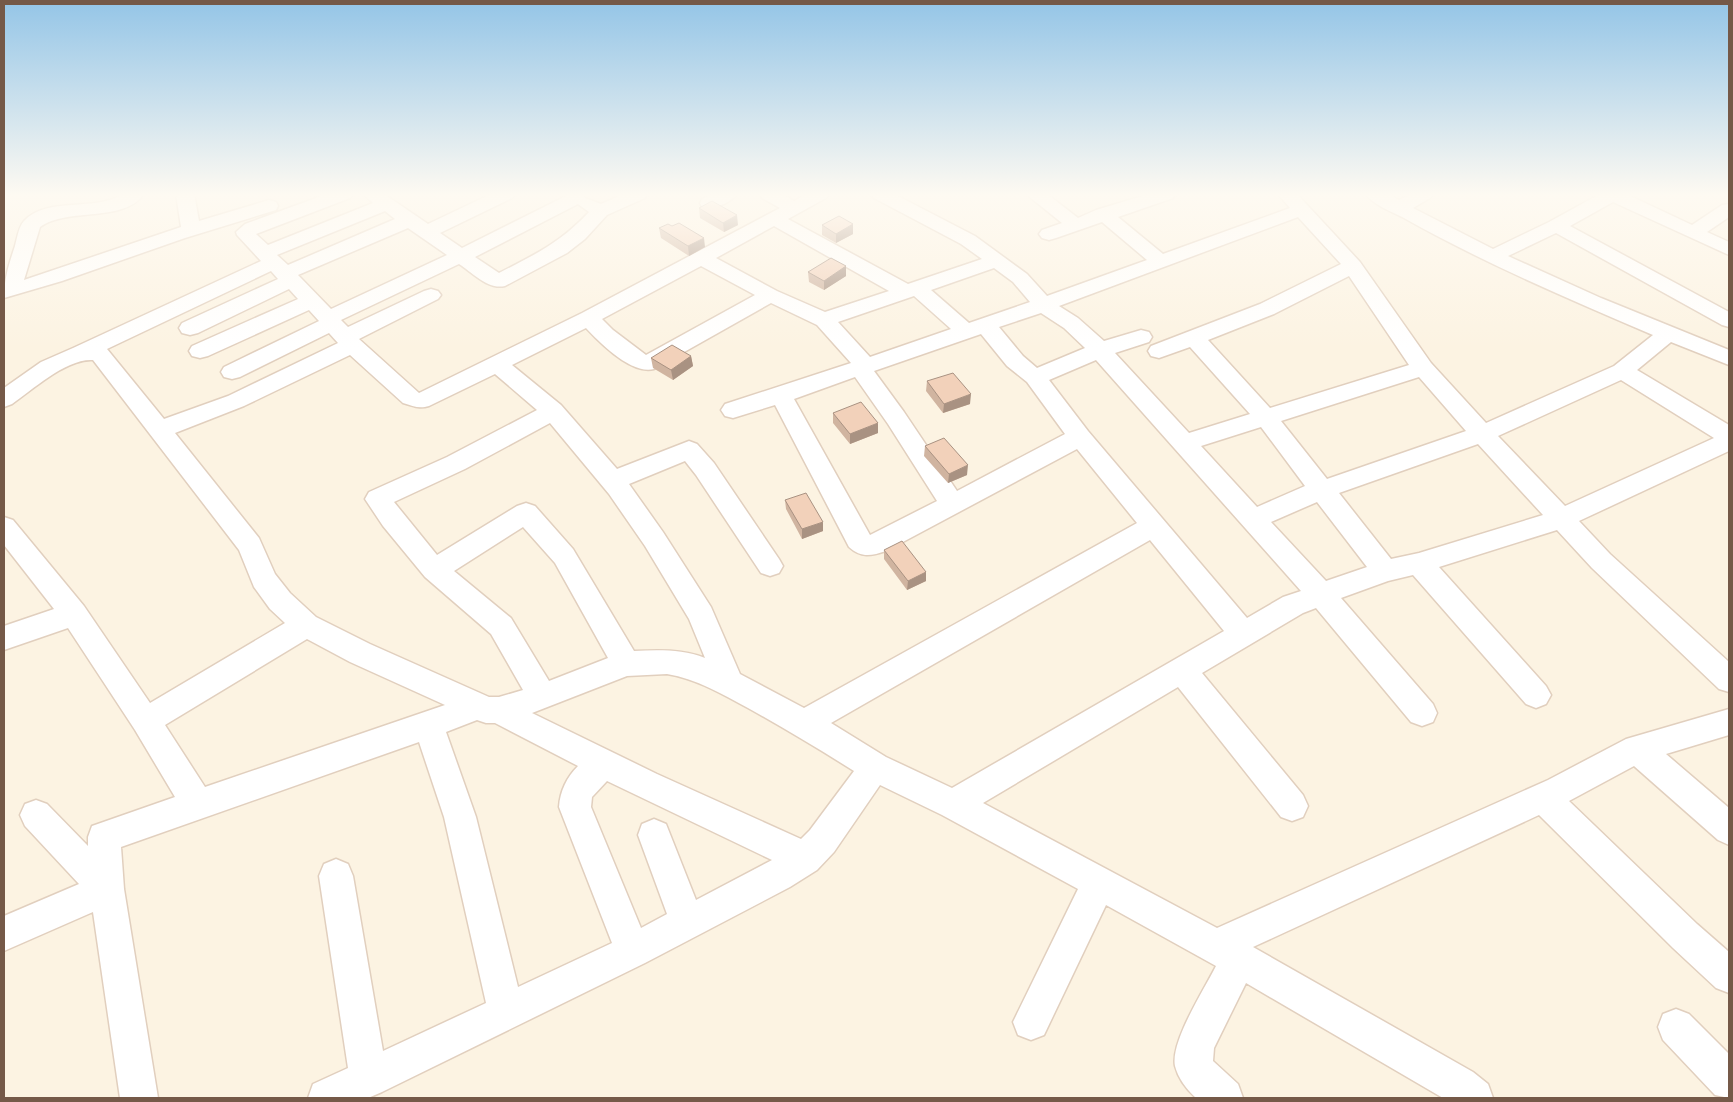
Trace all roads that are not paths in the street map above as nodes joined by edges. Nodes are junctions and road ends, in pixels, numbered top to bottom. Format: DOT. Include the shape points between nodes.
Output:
graph roads {
  1 [pos="23,245"];
  2 [pos="146,245"];
  3 [pos="257,245"];
  4 [pos="311,245"];
  5 [pos="340,245"];
  6 [pos="446,245"];
  7 [pos="481,245"];
  8 [pos="565,245"];
  9 [pos="725,245"];
  10 [pos="826,245"];
  11 [pos="975,245"];
  12 [pos="1140,245"];
  13 [pos="1197,245"];
  14 [pos="1334,245"];
  15 [pos="1473,245"];
  16 [pos="1516,245"];
  17 [pos="1592,245"];
  18 [pos="461,256"];
  19 [pos="1494,256"];
  20 [pos="702,258"];
  21 [pos="996,261"];
  22 [pos="1160,262"];
  23 [pos="1353,266"];
  24 [pos="278,268"];
  25 [pos="911,289"];
  26 [pos="7,291"];
  27 [pos="431,295"];
  28 [pos="770,295"];
  29 [pos="312,301"];
  30 [pos="1043,305"];
  31 [pos="589,318"];
  32 [pos="824,320"];
  33 [pos="1729,320"];
  34 [pos="190,328"];
  35 [pos="975,328"];
  36 [pos="339,331"];
  37 [pos="1668,334"];
  38 [pos="1194,338"];
  39 [pos="1100,350"];
  40 [pos="200,351"];
  41 [pos="82,352"];
  42 [pos="1729,358"];
  43 [pos="497,364"];
  44 [pos="863,367"];
  45 [pos="1423,368"];
  46 [pos="1622,371"];
  47 [pos="232,372"];
  48 [pos="1035,377"];
  49 [pos="781,395"];
  50 [pos="4,399"];
  51 [pos="733,410"];
  52 [pos="553,411"];
  53 [pos="1266,418"];
  54 [pos="159,430"];
  55 [pos="1482,434"];
  56 [pos="1729,436"];
  57 [pos="1080,437"];
  58 [pos="1729,441"];
  59 [pos="1185,444"];
  60 [pos="612,481"];
  61 [pos="1321,490"];
  62 [pos="952,504"];
  63 [pos="1253,519"];
  64 [pos="1561,519"];
  65 [pos="1154,526"];
  66 [pos="4,527"];
  67 [pos="1419,563"];
  68 [pos="770,566"];
  69 [pos="434,570"];
  70 [pos="1386,571"];
  71 [pos="1321,594"];
  72 [pos="74,614"];
  73 [pos="306,625"];
  74 [pos="1243,634"];
  75 [pos="4,638"];
  76 [pos="626,664"];
  77 [pos="1182,670"];
  78 [pos="1729,680"];
  79 [pos="729,683"];
  80 [pos="1536,695"];
  81 [pos="543,698"];
  82 [pos="488,708"];
  83 [pos="1422,713"];
  84 [pos="146,721"];
  85 [pos="1729,722"];
  86 [pos="804,723"];
  87 [pos="429,725"];
  88 [pos="1637,749"];
  89 [pos="604,763"];
  90 [pos="875,767"];
  91 [pos="1543,798"];
  92 [pos="198,804"];
  93 [pos="953,804"];
  94 [pos="1292,806"];
  95 [pos="36,815"];
  96 [pos="1729,829"];
  97 [pos="654,836"];
  98 [pos="805,858"];
  99 [pos="336,876"];
  100 [pos="1099,883"];
  101 [pos="107,889"];
  102 [pos="688,923"];
  103 [pos="4,934"];
  104 [pos="633,951"];
  105 [pos="1227,953"];
  106 [pos="1729,975"];
  107 [pos="506,1011"];
  108 [pos="1031,1022"];
  109 [pos="1676,1027"];
  110 [pos="369,1079"];
  111 [pos="1729,1081"];
  112 [pos="139,1098"];
  113 [pos="327,1098"];
  114 [pos="1224,1098"];
  115 [pos="1474,1098"];
  1 -- 26 [label="street"];
  2 -- 26 [label="street"];
  3 -- 24 [label="street"];
  4 -- 24 [label="street"];
  5 -- 24 [label="street"];
  6 -- 18 [label="street"];
  7 -- 18 [label="street"];
  8 -- 18 [label="street" via="498,282"];
  9 -- 20 [label="street"];
  10 -- 25 [label="street"];
  11 -- 21 [label="street"];
  12 -- 22 [label="street"];
  13 -- 22 [label="street"];
  14 -- 23 [label="street"];
  15 -- 19 [label="street"];
  16 -- 19 [label="street"];
  17 -- 33 [label="street"];
  18 -- 36 [label="street"];
  19 -- 37 [label="street"];
  20 -- 28 [label="street"];
  20 -- 31 [label="street"];
  21 -- 25 [label="street"];
  21 -- 30 [label="street" via="1020,278"];
  22 -- 30 [label="street"];
  23 -- 38 [label="street" via="1267,309"];
  23 -- 45 [label="street"];
  24 -- 29 [label="street"];
  24 -- 34 [label="street"];
  24 -- 41 [label="street"];
  25 -- 32 [label="street"];
  25 -- 35 [label="street"];
  27 -- 36 [label="street"];
  28 -- 31 [label="street" via="646,364 605,336"];
  28 -- 32 [label="street"];
  29 -- 36 [label="street"];
  29 -- 40 [label="street"];
  30 -- 35 [label="street"];
  30 -- 39 [label="street"];
  31 -- 43 [label="street"];
  32 -- 44 [label="street"];
  35 -- 44 [label="street"];
  35 -- 48 [label="street"];
  36 -- 43 [label="street" via="415,401 430,399"];
  36 -- 47 [label="street"];
  36 -- 54 [label="street" via="236,400"];
  37 -- 42 [label="street"];
  37 -- 46 [label="street"];
  38 -- 39 [label="street"];
  38 -- 53 [label="street"];
  39 -- 48 [label="street"];
  39 -- 59 [label="street"];
  41 -- 50 [label="street" via="65,358"];
  41 -- 54 [label="street" via="99,354"];
  43 -- 52 [label="street"];
  44 -- 49 [label="street"];
  44 -- 62 [label="street"];
  45 -- 53 [label="street"];
  45 -- 55 [label="street"];
  46 -- 55 [label="street"];
  46 -- 56 [label="street"];
  48 -- 57 [label="street"];
  49 -- 51 [label="street"];
  49 -- 62 [label="street" via="861,544 877,544"];
  52 -- 60 [label="street"];
  52 -- 69 [label="street" via="456,463 378,499"];
  53 -- 59 [label="street"];
  53 -- 61 [label="street"];
  54 -- 73 [label="street" via="250,545 264,579 280,601"];
  55 -- 61 [label="street"];
  55 -- 64 [label="street"];
  57 -- 62 [label="street"];
  57 -- 65 [label="street"];
  58 -- 64 [label="street"];
  59 -- 63 [label="street"];
  60 -- 68 [label="street" via="689,450"];
  60 -- 79 [label="street" via="654,539 701,615"];
  61 -- 63 [label="street"];
  61 -- 70 [label="street"];
  63 -- 71 [label="street"];
  64 -- 67 [label="street"];
  64 -- 78 [label="street"];
  65 -- 74 [label="street"];
  65 -- 86 [label="street"];
  66 -- 72 [label="street"];
  67 -- 70 [label="street"];
  67 -- 80 [label="street"];
  69 -- 76 [label="street" via="526,512 564,556"];
  69 -- 81 [label="street" via="500,626"];
  70 -- 71 [label="street"];
  71 -- 74 [label="street" via="1293,604"];
  71 -- 83 [label="street"];
  72 -- 75 [label="street"];
  72 -- 84 [label="street"];
  73 -- 82 [label="street" via="360,653"];
  73 -- 84 [label="street"];
  74 -- 77 [label="street"];
  76 -- 79 [label="street" via="667,662 692,666"];
  76 -- 81 [label="street"];
  77 -- 93 [label="street"];
  77 -- 94 [label="street"];
  79 -- 86 [label="street"];
  81 -- 82 [label="street"];
  82 -- 87 [label="street"];
  82 -- 89 [label="street"];
  84 -- 92 [label="street"];
  85 -- 88 [label="street"];
  86 -- 90 [label="street"];
  87 -- 92 [label="street"];
  87 -- 107 [label="street" via="460,817"];
  88 -- 91 [label="street"];
  88 -- 96 [label="street"];
  89 -- 98 [label="street"];
  89 -- 104 [label="street" via="577,789 574,807"];
  90 -- 93 [label="street"];
  90 -- 98 [label="street" via="822,841"];
  91 -- 105 [label="street"];
  91 -- 106 [label="street"];
  92 -- 101 [label="street" via="104,837"];
  93 -- 100 [label="street"];
  95 -- 101 [label="street"];
  97 -- 102 [label="street"];
  98 -- 102 [label="street"];
  99 -- 110 [label="street"];
  100 -- 105 [label="street"];
  100 -- 108 [label="street"];
  101 -- 103 [label="street"];
  101 -- 112 [label="street"];
  102 -- 104 [label="street"];
  104 -- 107 [label="street"];
  105 -- 114 [label="street" via="1195,1046 1194,1065 1202,1078"];
  105 -- 115 [label="street" via="1459,1086"];
  107 -- 110 [label="street"];
  109 -- 111 [label="street"];
  110 -- 113 [label="street"];
}
